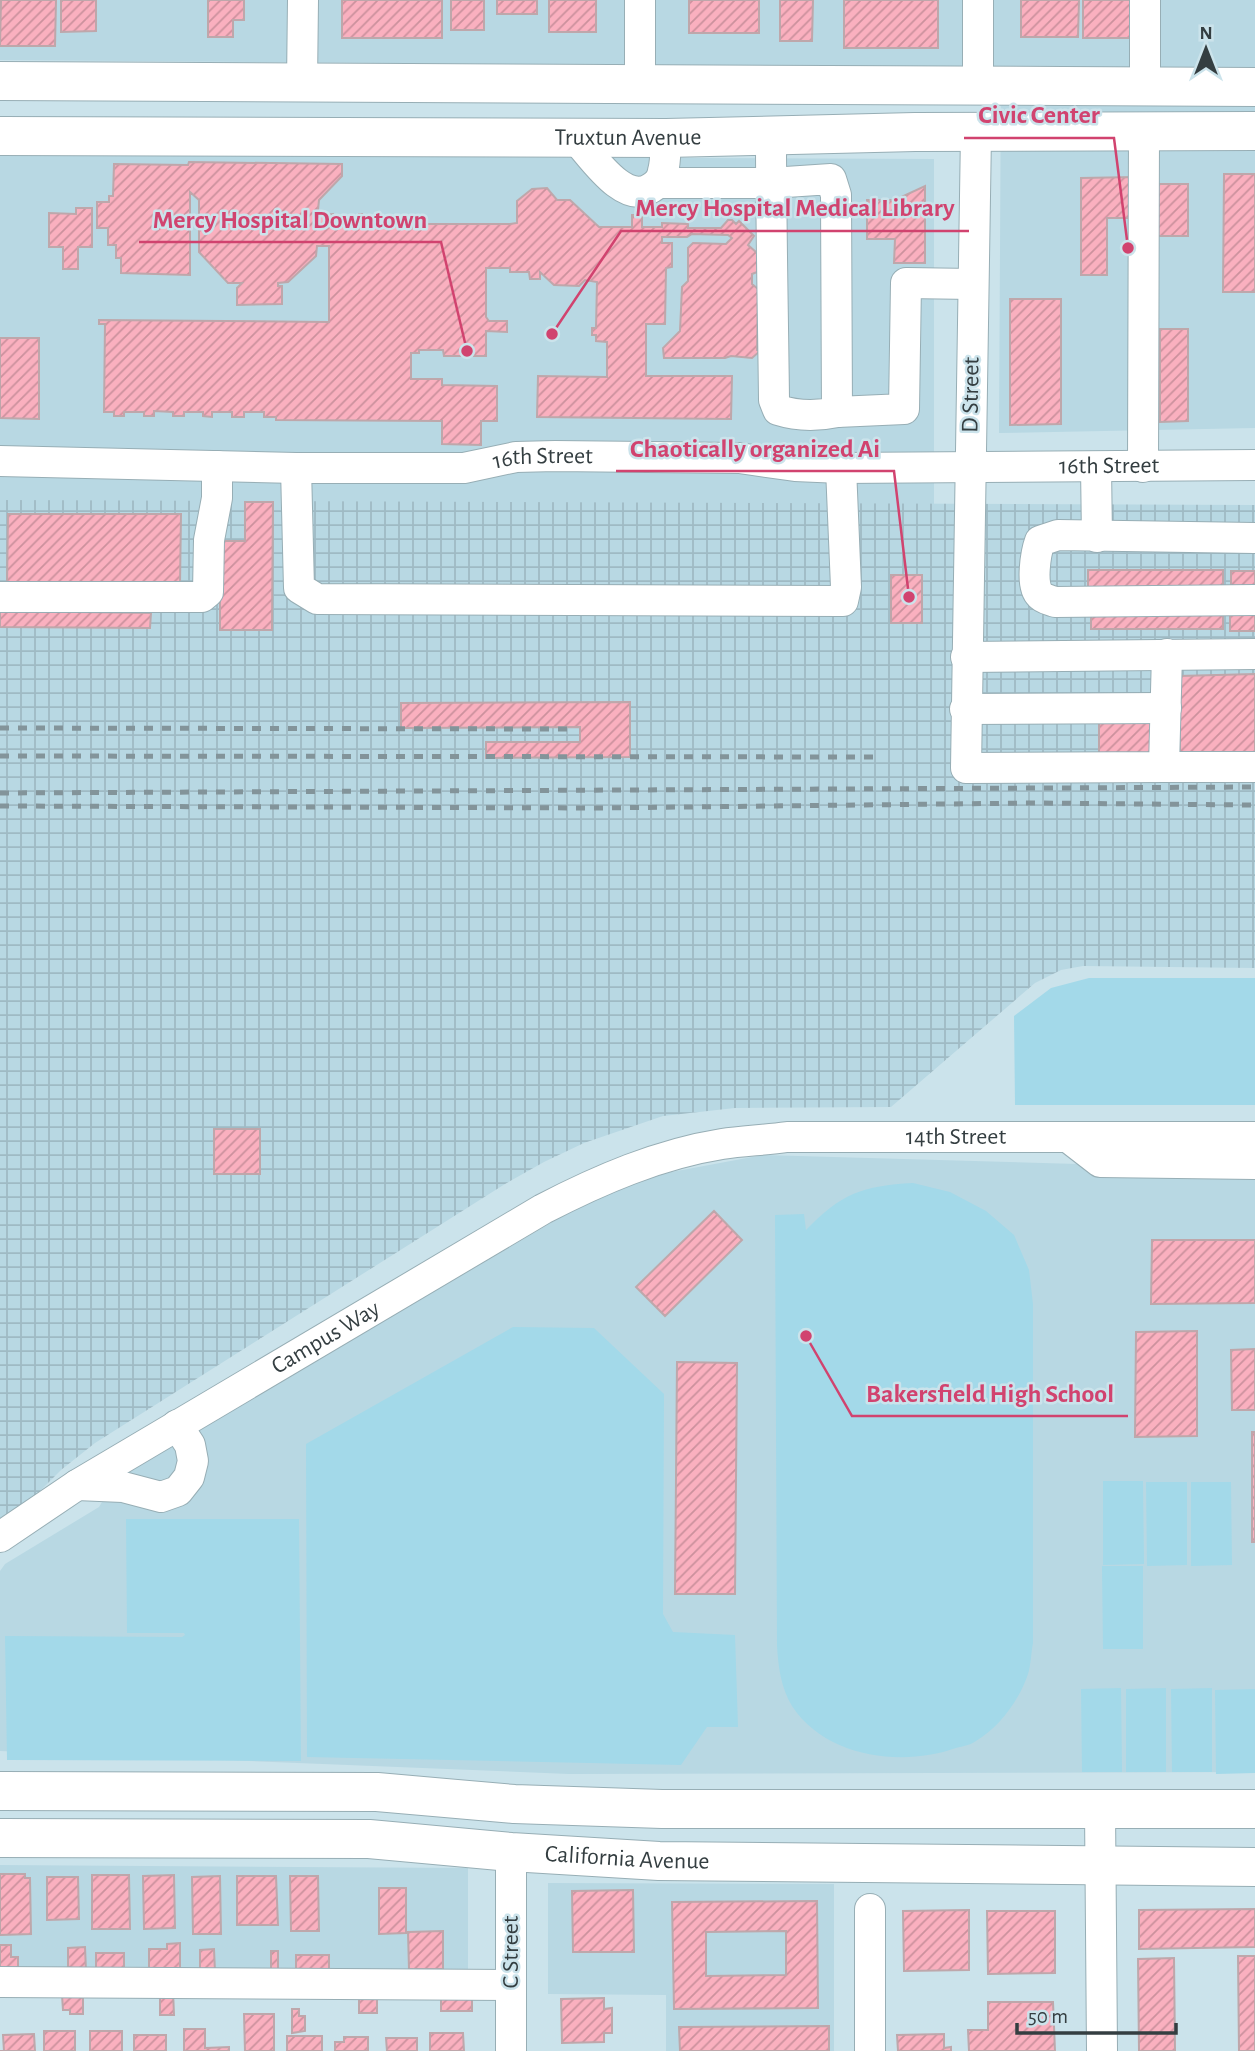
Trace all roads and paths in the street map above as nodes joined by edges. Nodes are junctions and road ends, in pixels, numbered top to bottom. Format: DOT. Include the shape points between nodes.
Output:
graph roads {
  1 [pos="303,0"];
  2 [pos="640,0"];
  3 [pos="978,0"];
  4 [pos="1144,0"];
  5 [pos="0,81"];
  6 [pos="302,83"];
  7 [pos="978,84"];
  8 [pos="1037,84"];
  9 [pos="640,85"];
  10 [pos="680,85"];
  11 [pos="1145,86"];
  12 [pos="1255,87"];
  13 [pos="1144,131"];
  14 [pos="1255,131"];
  15 [pos="915,132"];
  16 [pos="976,133"];
  17 [pos="0,136"];
  18 [pos="771,136"];
  19 [pos="576,138"];
  20 [pos="666,138"];
  21 [pos="659,183"];
  22 [pos="771,183"];
  23 [pos="973,284"];
  24 [pos="837,412"];
  25 [pos="0,461"];
  26 [pos="1255,465"];
  27 [pos="216,466"];
  28 [pos="1097,467"];
  29 [pos="1143,467"];
  30 [pos="296,468"];
  31 [pos="841,468"];
  32 [pos="970,468"];
  33 [pos="1097,537"];
  34 [pos="1255,538"];
  35 [pos="0,597"];
  36 [pos="1255,600"];
  37 [pos="1167,654"];
  38 [pos="1255,654"];
  39 [pos="966,657"];
  40 [pos="1166,708"];
  41 [pos="965,709"];
  42 [pos="1164,767"];
  43 [pos="1255,767"];
  44 [pos="1255,1137"];
  45 [pos="1069,1138"];
  46 [pos="660,1159"];
  47 [pos="1255,1164"];
  48 [pos="177,1425"];
  49 [pos="76,1485"];
  50 [pos="0,1537"];
  51 [pos="0,1791"];
  52 [pos="1100,1809"];
  53 [pos="1255,1809"];
  54 [pos="0,1838"];
  55 [pos="511,1852"];
  56 [pos="1099,1866"];
  57 [pos="1255,1867"];
  58 [pos="870,1909"];
  59 [pos="0,1982"];
  60 [pos="511,1984"];
  61 [pos="511,2051"];
  62 [pos="870,2051"];
  63 [pos="1102,2051"];
  1 -- 6 [label="street"];
  2 -- 9 [label="street"];
  3 -- 7 [label="street"];
  4 -- 11 [label="street"];
  5 -- 6 [label="main road"];
  6 -- 9 [label="main road"];
  7 -- 8 [label="main road"];
  7 -- 10 [label="main road"];
  7 -- 15 [label="main road" via="962,105"];
  8 -- 11 [label="main road"];
  8 -- 16 [label="main road" via="982,119"];
  9 -- 10 [label="main road"];
  10 -- 19 [label="main road" via="659,105 597,113"];
  11 -- 12 [label="main road"];
  13 -- 14 [label="main road, Truxtun Avenue"];
  13 -- 16 [label="main road, Truxtun Avenue"];
  13 -- 29 [label="street"];
  15 -- 16 [label="main road, Truxtun Avenue"];
  15 -- 18 [label="main road, Truxtun Avenue"];
  16 -- 23 [label="street, D Street"];
  17 -- 19 [label="main road, Truxtun Avenue"];
  18 -- 20 [label="main road, Truxtun Avenue"];
  18 -- 22 [label="street"];
  19 -- 20 [label="main road, Truxtun Avenue"];
  19 -- 21 [label="street" via="616,184 637,194"];
  20 -- 21 [label="street"];
  21 -- 22 [label="street"];
  22 -- 24 [label="street" via="774,400 778,410 789,413"];
  22 -- 24 [label="street" via="831,179 833,183"];
  23 -- 24 [label="street" via="906,283 904,409"];
  23 -- 32 [label="street, D Street"];
  25 -- 27 [label="street, 16th Street"];
  26 -- 29 [label="street, 16th Street"];
  27 -- 30 [label="street, 16th Street"];
  27 -- 35 [label="street" via="208,592 202,597"];
  28 -- 29 [label="street, 16th Street"];
  28 -- 32 [label="street, 16th Street"];
  28 -- 33 [label="street"];
  30 -- 31 [label="street, 16th Street" via="464,468 516,457 555,456 739,458"];
  30 -- 31 [label="street" via="299,588 317,599 843,601"];
  31 -- 32 [label="street, 16th Street"];
  32 -- 39 [label="street, D Street"];
  33 -- 34 [label="street"];
  33 -- 36 [label="street" via="1058,535 1040,541 1035,554 1036,589 1041,597 1055,602"];
  37 -- 38 [label="street"];
  37 -- 39 [label="street"];
  37 -- 40 [label="street"];
  39 -- 41 [label="street, D Street"];
  40 -- 41 [label="street"];
  40 -- 42 [label="street"];
  41 -- 42 [label="street, D Street" via="966,768"];
  42 -- 43 [label="street"];
  44 -- 45 [label="street, 14th Street"];
  45 -- 46 [label="street, 14th Street" via="787,1137 720,1145"];
  45 -- 47 [label="street" via="1100,1162"];
  46 -- 48 [label="street, Campus Way" via="588,1185 543,1209"];
  48 -- 49 [label="street, Campus Way"];
  48 -- 49 [label="street" via="190,1445 193,1461 189,1477 178,1490 161,1497 123,1487"];
  49 -- 50 [label="street, Campus Way"];
  51 -- 52 [label="main road, California Avenue" via="377,1792 514,1804 663,1809"];
  52 -- 53 [label="main road, California Avenue"];
  52 -- 56 [label="street"];
  54 -- 55 [label="main road, California Avenue" via="369,1839"];
  55 -- 56 [label="main road, California Avenue" via="659,1861"];
  55 -- 60 [label="street, C Street"];
  56 -- 57 [label="main road, California Avenue"];
  56 -- 63 [label="street"];
  58 -- 62 [label="street"];
  59 -- 60 [label="street"];
  60 -- 61 [label="street, C Street"];
}
